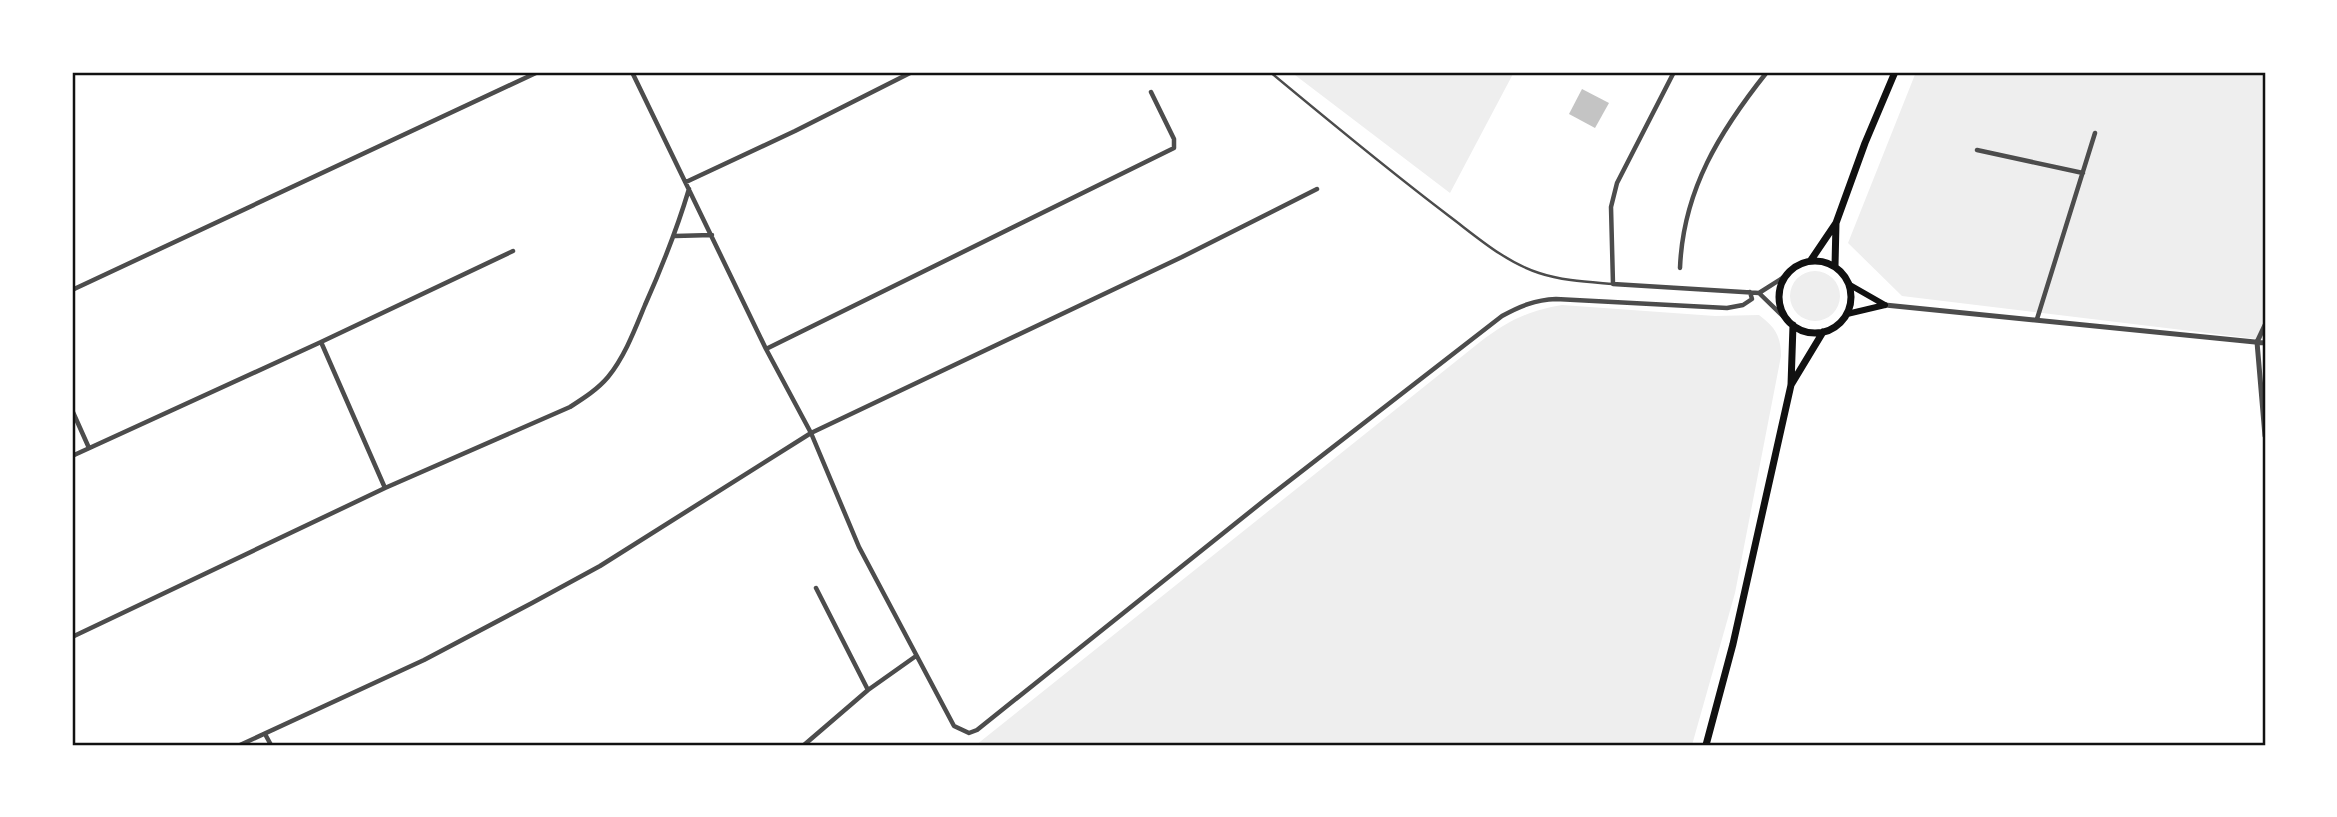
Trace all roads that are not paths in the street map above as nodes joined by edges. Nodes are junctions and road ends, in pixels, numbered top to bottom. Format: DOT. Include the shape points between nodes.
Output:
graph roads {
  1 [pos="538,72"];
  2 [pos="632,72"];
  3 [pos="912,72"];
  4 [pos="1270,72"];
  5 [pos="1674,72"];
  6 [pos="1767,72"];
  7 [pos="1895,72"];
  8 [pos="1151,92"];
  9 [pos="2095,132"];
  10 [pos="1977,150"];
  11 [pos="2083,173"];
  12 [pos="686,182"];
  13 [pos="689,189"];
  14 [pos="1317,189"];
  15 [pos="1836,223"];
  16 [pos="712,235"];
  17 [pos="675,236"];
  18 [pos="513,251"];
  19 [pos="1811,260"];
  20 [pos="1835,266"];
  21 [pos="1680,268"];
  22 [pos="1784,278"];
  23 [pos="1613,284"];
  24 [pos="1850,285"];
  25 [pos="72,290"];
  26 [pos="1750,292"];
  27 [pos="1759,293"];
  28 [pos="1885,304"];
  29 [pos="1847,314"];
  30 [pos="2037,320"];
  31 [pos="1791,324"];
  32 [pos="2265,325"];
  33 [pos="1823,332"];
  34 [pos="321,342"];
  35 [pos="2257,342"];
  36 [pos="2265,343"];
  37 [pos="766,349"];
  38 [pos="1791,385"];
  39 [pos="72,410"];
  40 [pos="811,433"];
  41 [pos="2265,436"];
  42 [pos="89,448"];
  43 [pos="72,456"];
  44 [pos="385,488"];
  45 [pos="816,588"];
  46 [pos="72,637"];
  47 [pos="916,656"];
  48 [pos="868,690"];
  49 [pos="265,734"];
  50 [pos="240,745"];
  51 [pos="271,745"];
  52 [pos="804,745"];
  53 [pos="1706,745"];
  1 -- 25 [label="street"];
  2 -- 12 [label="street"];
  3 -- 12 [label="street"];
  4 -- 23 [label="lane" via="1396,176 1517,264 1558,278"];
  5 -- 23 [label="street" via="1613,195"];
  6 -- 21 [label="street" via="1726,127 1695,191 1685,216"];
  7 -- 15 [label="main road"];
  8 -- 37 [label="street" via="1174,148"];
  9 -- 11 [label="street"];
  10 -- 11 [label="street"];
  11 -- 30 [label="street"];
  12 -- 13 [label="street"];
  13 -- 16 [label="street"];
  13 -- 17 [label="street"];
  14 -- 40 [label="street"];
  15 -- 19 [label="main road"];
  15 -- 20 [label="main road"];
  16 -- 17 [label="street"];
  16 -- 37 [label="street"];
  17 -- 44 [label="street" via="618,364 588,395"];
  18 -- 34 [label="street"];
  19 -- 20 [label="main road"];
  19 -- 22 [label="main road" via="1794,267"];
  20 -- 24 [label="main road"];
  22 -- 27 [label="street"];
  22 -- 31 [label="main road" via="1779,303"];
  23 -- 26 [label="street"];
  24 -- 28 [label="main road"];
  24 -- 29 [label="main road"];
  26 -- 27 [label="street"];
  26 -- 47 [label="street" via="1748,303 1727,308 1556,299 1538,300 1502,316 977,730 969,733 954,726"];
  27 -- 31 [label="street"];
  28 -- 29 [label="main road"];
  28 -- 30 [label="street"];
  29 -- 33 [label="main road" via="1837,326"];
  30 -- 35 [label="street"];
  31 -- 33 [label="main road" via="1807,332"];
  31 -- 38 [label="main road"];
  32 -- 35 [label="street"];
  33 -- 38 [label="main road"];
  34 -- 42 [label="street"];
  34 -- 44 [label="street"];
  35 -- 36 [label="street"];
  35 -- 41 [label="street"];
  37 -- 40 [label="street"];
  38 -- 53 [label="main road"];
  39 -- 42 [label="street"];
  40 -- 47 [label="street" via="859,547"];
  40 -- 49 [label="street" via="600,566 424,660"];
  42 -- 43 [label="street"];
  44 -- 46 [label="street"];
  45 -- 48 [label="street"];
  47 -- 48 [label="street"];
  48 -- 52 [label="street"];
  49 -- 50 [label="street"];
  49 -- 51 [label="street"];
}
